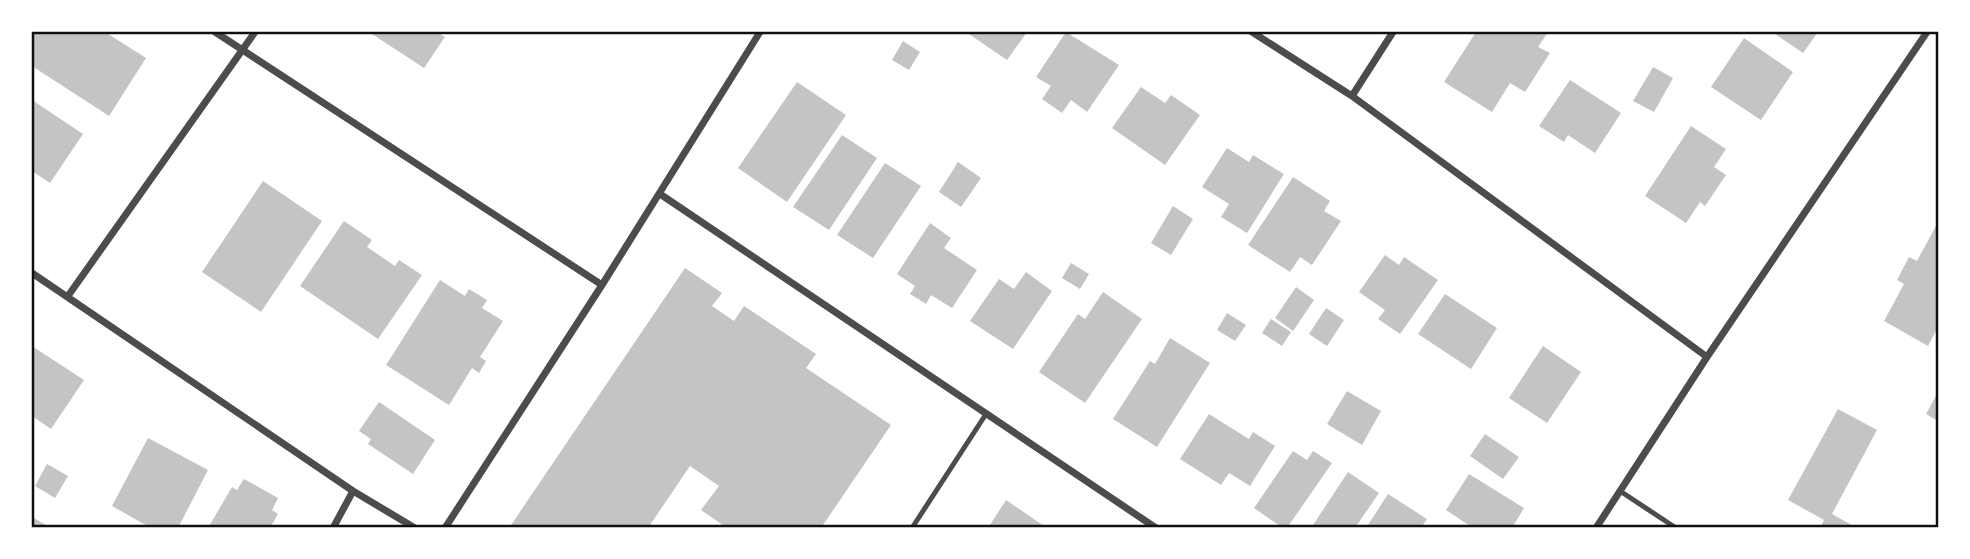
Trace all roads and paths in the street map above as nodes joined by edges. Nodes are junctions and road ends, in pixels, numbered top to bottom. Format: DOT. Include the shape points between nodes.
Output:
graph roads {
  1 [pos="215,32"];
  2 [pos="255,32"];
  3 [pos="760,32"];
  4 [pos="1252,32"];
  5 [pos="1393,32"];
  6 [pos="1927,32"];
  7 [pos="242,50"];
  8 [pos="1352,96"];
  9 [pos="660,194"];
  10 [pos="32,273"];
  11 [pos="602,285"];
  12 [pos="68,296"];
  13 [pos="1707,357"];
  14 [pos="986,414"];
  15 [pos="353,491"];
  16 [pos="1620,491"];
  17 [pos="332,527"];
  18 [pos="415,527"];
  19 [pos="445,527"];
  20 [pos="912,527"];
  21 [pos="1156,527"];
  22 [pos="1596,527"];
  23 [pos="1676,527"];
  1 -- 7 [label="street"];
  2 -- 7 [label="street"];
  3 -- 9 [label="street"];
  4 -- 8 [label="street"];
  5 -- 8 [label="street"];
  6 -- 13 [label="street"];
  7 -- 11 [label="street"];
  7 -- 12 [label="street"];
  8 -- 13 [label="street"];
  9 -- 11 [label="street"];
  9 -- 14 [label="street"];
  10 -- 12 [label="street"];
  11 -- 19 [label="street"];
  12 -- 15 [label="street"];
  13 -- 16 [label="street"];
  14 -- 20 [label="lane"];
  14 -- 21 [label="street"];
  15 -- 17 [label="street"];
  15 -- 18 [label="street"];
  16 -- 22 [label="street"];
  16 -- 23 [label="lane"];
}
